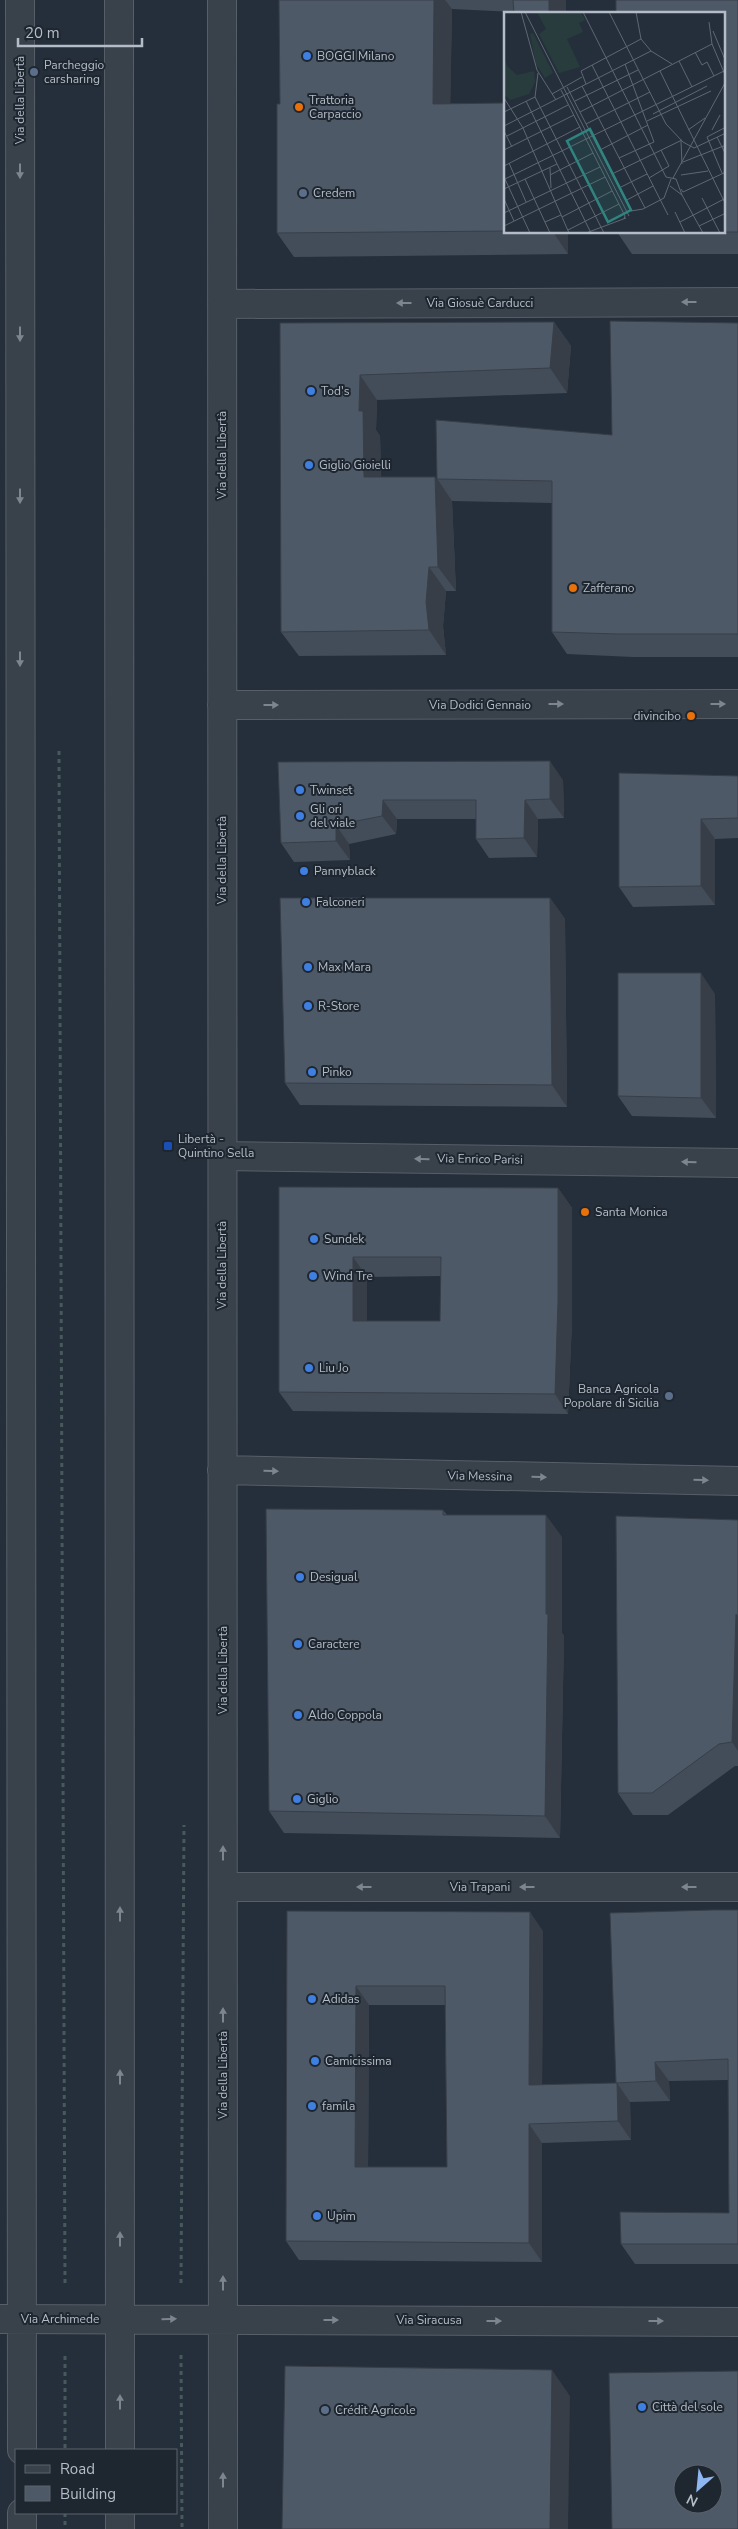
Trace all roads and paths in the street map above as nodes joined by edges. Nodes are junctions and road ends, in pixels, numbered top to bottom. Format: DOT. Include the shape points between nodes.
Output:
graph roads {
  1 [pos="20,0"];
  2 [pos="119,0"];
  3 [pos="222,0"];
  4 [pos="10,301"];
  5 [pos="738,302"];
  6 [pos="222,304"];
  7 [pos="738,704"];
  8 [pos="222,705"];
  9 [pos="10,706"];
  10 [pos="59,742"];
  11 [pos="10,1149"];
  12 [pos="222,1156"];
  13 [pos="738,1163"];
  14 [pos="11,1466"];
  15 [pos="222,1470"];
  16 [pos="738,1481"];
  17 [pos="11,1887"];
  18 [pos="223,1887"];
  19 [pos="738,1887"];
  20 [pos="11,2319"];
  21 [pos="224,2319"];
  22 [pos="65,2320"];
  23 [pos="120,2320"];
  24 [pos="738,2322"];
  25 [pos="22,2449"];
  26 [pos="65,2449"];
  27 [pos="120,2449"];
  28 [pos="22,2514"];
  29 [pos="65,2514"];
  30 [pos="120,2514"];
  31 [pos="22,2529"];
  32 [pos="65,2529"];
  33 [pos="120,2529"];
  34 [pos="223,2529"];
  1 -- 4 [label="street, Via della Libertà, one-way"];
  23 -- 2 [label="street, one-way"];
  3 -- 6 [label="street, Via della Libertà"];
  4 -- 9 [label="street, Via della Libertà, one-way"];
  5 -- 6 [label="street, Via Giosuè Carducci, one-way"];
  6 -- 8 [label="street, Via della Libertà"];
  8 -- 7 [label="street, Via Dodici Gennaio, one-way"];
  8 -- 12 [label="street, Via della Libertà"];
  9 -- 11 [label="street, Via della Libertà"];
  10 -- 22 [label="path"];
  11 -- 14 [label="street, Via della Libertà"];
  13 -- 12 [label="street, Via Enrico Parisi, one-way"];
  12 -- 15 [label="street, Via della Libertà"];
  14 -- 17 [label="street, Via della Libertà"];
  15 -- 16 [label="street, Via Messina, one-way"];
  18 -- 15 [label="street, Via della Libertà, one-way"];
  17 -- 20 [label="street, Via della Libertà"];
  19 -- 18 [label="street, Via Trapani, one-way"];
  21 -- 18 [label="street, Via della Libertà, one-way"];
  20 -- 22 [label="street, Via Archimede"];
  20 -- 25 [label="street, Via della Libertà"];
  23 -- 21 [label="street, Via Siracusa, one-way"];
  21 -- 24 [label="street, Via Siracusa, one-way"];
  34 -- 21 [label="street, Via della Libertà, one-way"];
  22 -- 23 [label="street, Via Archimede"];
  22 -- 26 [label="path"];
  27 -- 23 [label="street, one-way"];
  28 -- 31 [label="street"];
  29 -- 32 [label="path"];
  30 -- 33 [label="street"];
}
